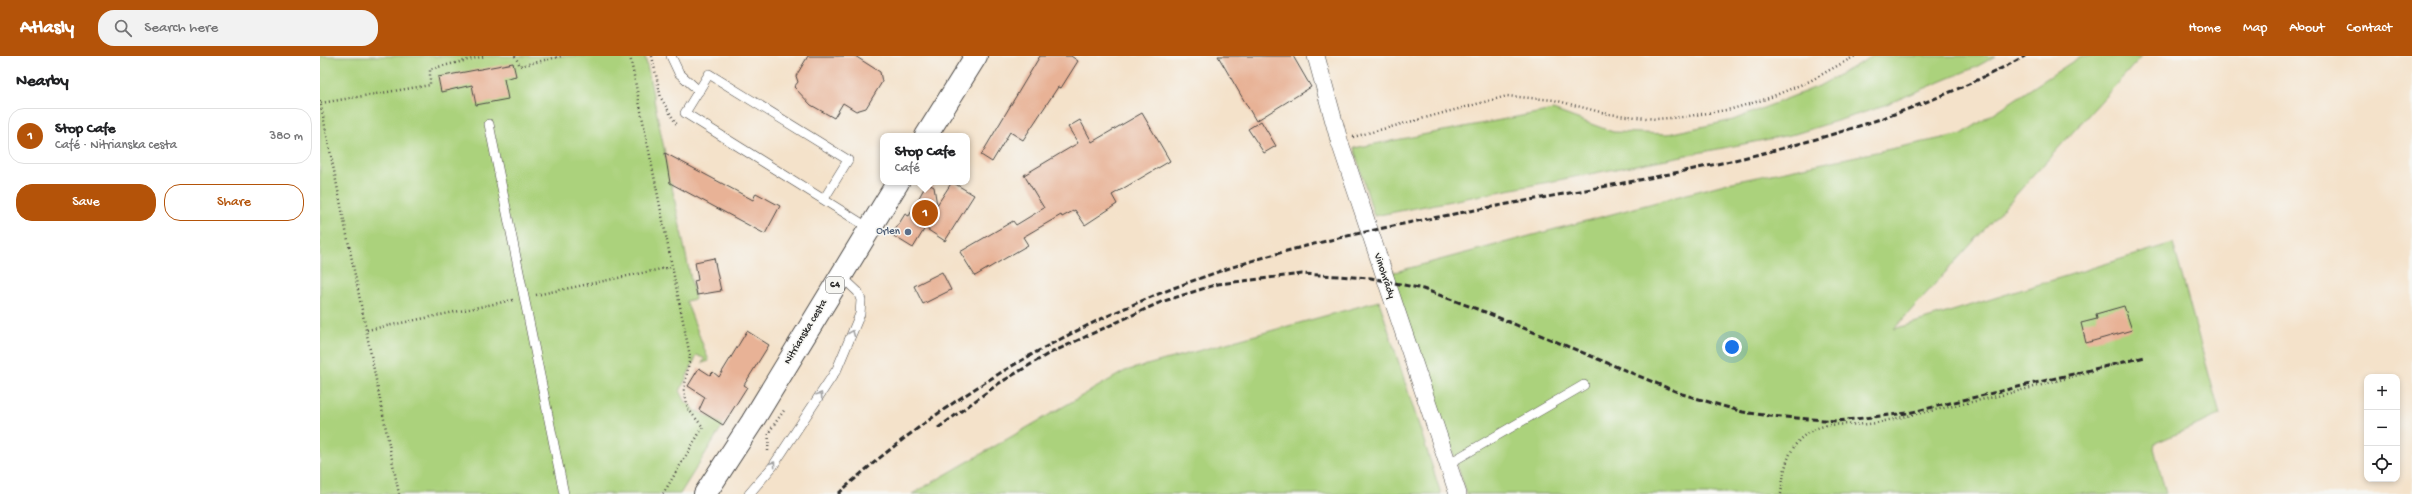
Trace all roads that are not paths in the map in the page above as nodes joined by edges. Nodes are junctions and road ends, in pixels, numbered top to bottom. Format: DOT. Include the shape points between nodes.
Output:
graph roads {
  1 [pos="671,56"];
  2 [pos="976,56"];
  3 [pos="1316,56"];
  4 [pos="699,91"];
  5 [pos="489,124"];
  6 [pos="928,133"];
  7 [pos="896,185"];
  8 [pos="824,199"];
  9 [pos="869,228"];
  10 [pos="840,275"];
  11 [pos="1584,385"];
  12 [pos="752,422"];
  13 [pos="1448,464"];
  14 [pos="564,494"];
  15 [pos="705,494"];
  16 [pos="721,494"];
  17 [pos="748,494"];
  18 [pos="1458,494"];
  1 -- 4 [label="lane" via="679,73"];
  2 -- 6 [label="main road"];
  3 -- 13 [label="street, Vinohrady" via="1339,140"];
  4 -- 8 [label="lane" via="685,113"];
  4 -- 8 [label="lane" via="709,74 848,160"];
  5 -- 14 [label="lane"];
  7 -- 9 [label="main road, Nitrianska cesta / 64"];
  8 -- 9 [label="lane"];
  9 -- 10 [label="main road, Nitrianska cesta / 64"];
  10 -- 12 [label="main road, Nitrianska cesta / 64"];
  17 -- 10 [label="lane, one-way" via="768,472 837,369 860,314 861,300 858,292"];
  11 -- 13 [label="lane"];
  12 -- 15 [label="main road, Nitrianska cesta / 64"];
  12 -- 16 [label="main road, Nitrianska cesta / 64"];
  13 -- 18 [label="street, Vinohrady"];
}
